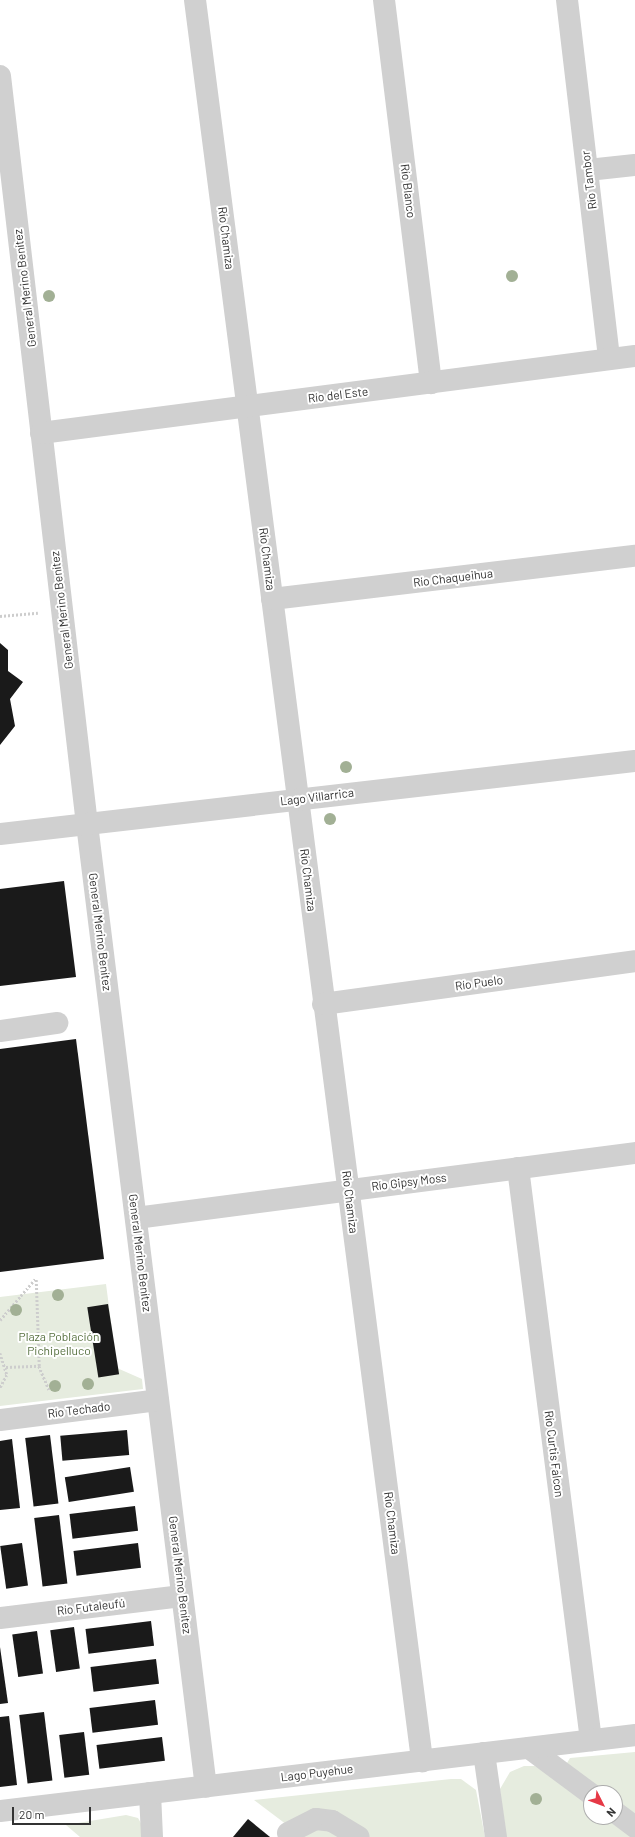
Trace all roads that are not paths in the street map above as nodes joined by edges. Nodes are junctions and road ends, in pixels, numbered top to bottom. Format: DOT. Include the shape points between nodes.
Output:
graph roads {
  1 [pos="195,0"];
  2 [pos="384,0"];
  3 [pos="567,0"];
  4 [pos="0,76"];
  5 [pos="3,134"];
  6 [pos="635,165"];
  7 [pos="588,170"];
  8 [pos="635,356"];
  9 [pos="610,359"];
  10 [pos="431,383"];
  11 [pos="248,406"];
  12 [pos="41,433"];
  13 [pos="635,556"];
  14 [pos="272,599"];
  15 [pos="635,761"];
  16 [pos="298,799"];
  17 [pos="87,824"];
  18 [pos="0,834"];
  19 [pos="635,961"];
  20 [pos="323,1004"];
  21 [pos="57,1023"];
  22 [pos="0,1031"];
  23 [pos="635,1153"];
  24 [pos="518,1168"];
  25 [pos="348,1189"];
  26 [pos="136,1218"];
  27 [pos="158,1400"];
  28 [pos="0,1420"];
  29 [pos="182,1596"];
  30 [pos="0,1618"];
  31 [pos="635,1735"];
  32 [pos="591,1740"];
  33 [pos="529,1748"];
  34 [pos="484,1753"];
  35 [pos="422,1761"];
  36 [pos="206,1787"];
  37 [pos="583,1788"];
  38 [pos="150,1793"];
  39 [pos="0,1811"];
  40 [pos="623,1818"];
  41 [pos="635,1827"];
  42 [pos="288,1833"];
  43 [pos="152,1837"];
  44 [pos="359,1837"];
  45 [pos="496,1837"];
  1 -- 11 [label="street, Río Chamiza"];
  2 -- 10 [label="street, Río Blanco"];
  3 -- 7 [label="street, Río Tambor"];
  4 -- 5 [label="street, General Merino Benítez"];
  5 -- 12 [label="street, General Merino Benítez"];
  6 -- 7 [label="street"];
  7 -- 9 [label="street, Río Tambor"];
  8 -- 9 [label="street, Río del Este"];
  9 -- 10 [label="street, Río del Este"];
  10 -- 11 [label="street, Río del Este"];
  11 -- 12 [label="street, Río del Este"];
  11 -- 14 [label="street, Río Chamiza"];
  12 -- 17 [label="street, General Merino Benítez"];
  13 -- 14 [label="street, Río Chaqueihua"];
  14 -- 16 [label="street, Río Chamiza"];
  15 -- 16 [label="street, Lago Villarrica"];
  16 -- 17 [label="street, Lago Villarrica"];
  16 -- 20 [label="street, Río Chamiza"];
  17 -- 18 [label="street, Lago Villarrica"];
  17 -- 26 [label="street, General Merino Benítez"];
  19 -- 20 [label="street, Río Puelo"];
  20 -- 25 [label="street, Río Chamiza"];
  21 -- 22 [label="street"];
  23 -- 24 [label="street, Río Gipsy Moss"];
  24 -- 25 [label="street, Río Gipsy Moss"];
  24 -- 32 [label="street, Río Curtis Falcon"];
  25 -- 26 [label="street, Río Gipsy Moss"];
  25 -- 35 [label="street, Río Chamiza"];
  26 -- 27 [label="street, General Merino Benítez"];
  27 -- 28 [label="street, Río Techado"];
  27 -- 29 [label="street, General Merino Benítez"];
  29 -- 30 [label="street, Río Futaleufú"];
  29 -- 36 [label="street, General Merino Benítez"];
  31 -- 32 [label="street, Lago Puyehue"];
  32 -- 33 [label="street, Lago Puyehue"];
  33 -- 34 [label="street, Lago Puyehue"];
  33 -- 37 [label="street"];
  34 -- 35 [label="street, Lago Puyehue"];
  34 -- 45 [label="street"];
  35 -- 36 [label="street, Lago Puyehue"];
  36 -- 38 [label="street, Lago Puyehue"];
  38 -- 39 [label="street, Lago Puyehue"];
  38 -- 43 [label="street"];
  40 -- 41 [label="street"];
  42 -- 44 [label="street" via="316,1819 332,1821"];
}
